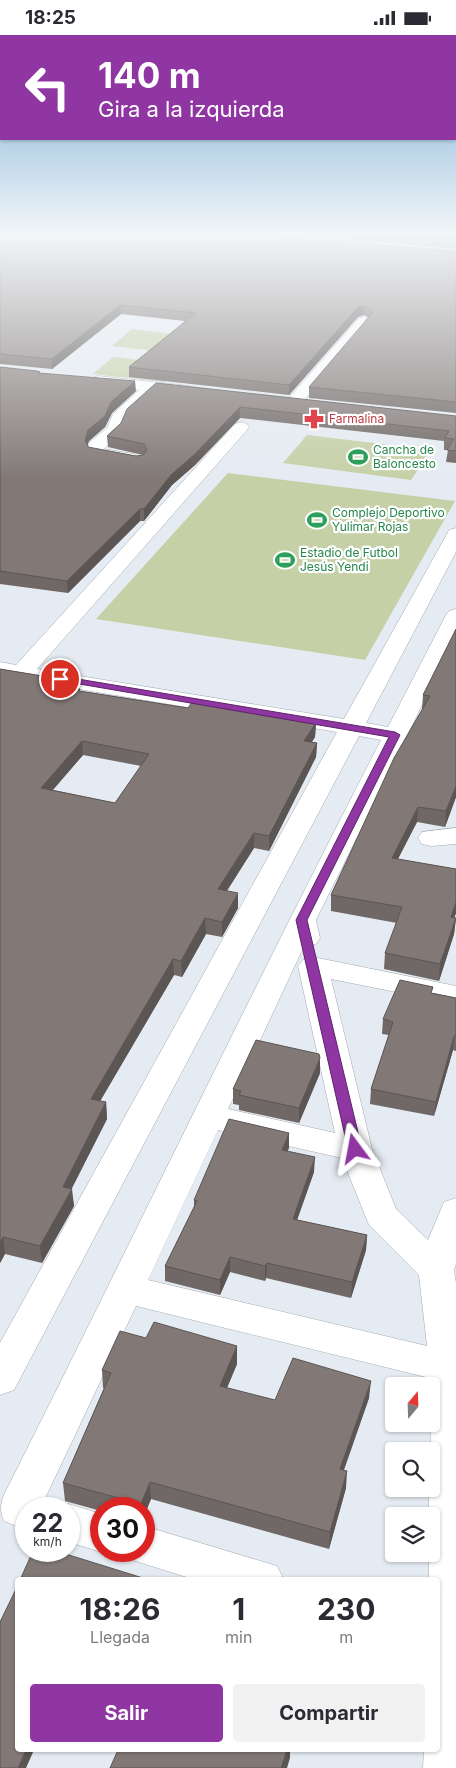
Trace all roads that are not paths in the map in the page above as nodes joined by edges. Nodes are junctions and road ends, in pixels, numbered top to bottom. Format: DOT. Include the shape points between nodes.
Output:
graph roads {
  1 [pos="364,321"];
  2 [pos="85,380"];
  3 [pos="152,387"];
  4 [pos="209,393"];
  5 [pos="275,400"];
  6 [pos="294,402"];
  7 [pos="313,404"];
  8 [pos="241,427"];
  9 [pos="137,460"];
  10 [pos="456,534"];
  11 [pos="456,615"];
  12 [pos="0,669"];
  13 [pos="22,672"];
  14 [pos="352,729"];
  15 [pos="395,735"];
  16 [pos="456,836"];
  17 [pos="431,838"];
  18 [pos="302,920"];
  19 [pos="313,966"];
  20 [pos="456,995"];
  21 [pos="208,1116"];
  22 [pos="355,1149"];
  23 [pos="456,1211"];
  24 [pos="436,1270"];
  25 [pos="126,1289"];
  26 [pos="453,1369"];
  27 [pos="0,1379"];
  28 [pos="21,1497"];
  29 [pos="155,1548"];
  30 [pos="252,1577"];
  31 [pos="448,1635"];
  32 [pos="447,1768"];
  1 -- 6 [label="street"];
  2 -- 3 [label="street"];
  3 -- 4 [label="street"];
  3 -- 9 [label="street" via="120,417 114,430 95,451"];
  5 -- 6 [label="street"];
  6 -- 7 [label="street"];
  8 -- 13 [label="street"];
  10 -- 14 [label="street"];
  11 -- 15 [label="street"];
  12 -- 13 [label="street"];
  13 -- 14 [label="street"];
  14 -- 15 [label="street"];
  14 -- 27 [label="street"];
  15 -- 18 [label="street"];
  16 -- 17 [label="street"];
  18 -- 19 [label="street"];
  18 -- 21 [label="street"];
  19 -- 20 [label="street"];
  19 -- 22 [label="street"];
  21 -- 22 [label="street"];
  21 -- 25 [label="street"];
  22 -- 24 [label="street" via="381,1216"];
  23 -- 24 [label="street"];
  24 -- 26 [label="street"];
  25 -- 26 [label="street"];
  25 -- 28 [label="street"];
  26 -- 31 [label="street"];
  29 -- 30 [label="street"];
  31 -- 32 [label="street"];
}
